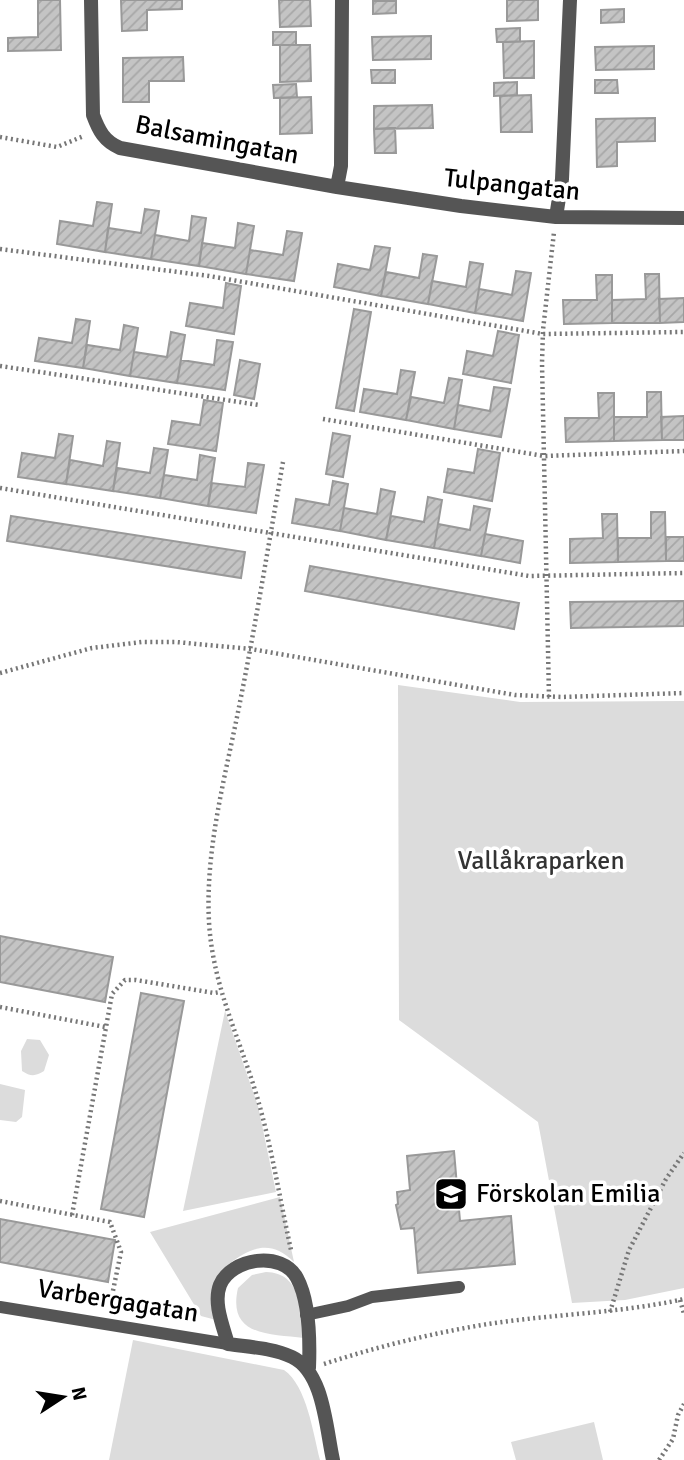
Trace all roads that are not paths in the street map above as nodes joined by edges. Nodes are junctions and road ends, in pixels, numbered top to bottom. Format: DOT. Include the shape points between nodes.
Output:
graph roads {
  1 [pos="91,0"];
  2 [pos="342,0"];
  3 [pos="570,0"];
  4 [pos="337,187"];
  5 [pos="556,217"];
  6 [pos="684,218"];
  7 [pos="460,1287"];
  8 [pos="0,1307"];
  9 [pos="306,1315"];
  10 [pos="228,1343"];
  11 [pos="309,1368"];
  12 [pos="332,1460"];
  1 -- 4 [label="street, Balsamingatan" via="93,115 108,142 141,153"];
  2 -- 4 [label="street"];
  3 -- 5 [label="street" via="562,179"];
  4 -- 5 [label="street, Tulpangatan"];
  5 -- 6 [label="street, Tulpangatan"];
  7 -- 9 [label="lane" via="372,1297"];
  8 -- 10 [label="lane, Varbergagatan"];
  9 -- 10 [label="street, Varbergagatan" via="297,1278 289,1268 273,1261 235,1267 220,1284 218,1299"];
  9 -- 11 [label="street"];
  10 -- 11 [label="street, Varbergagatan" via="277,1352"];
  11 -- 12 [label="street" via="317,1384"];
}
